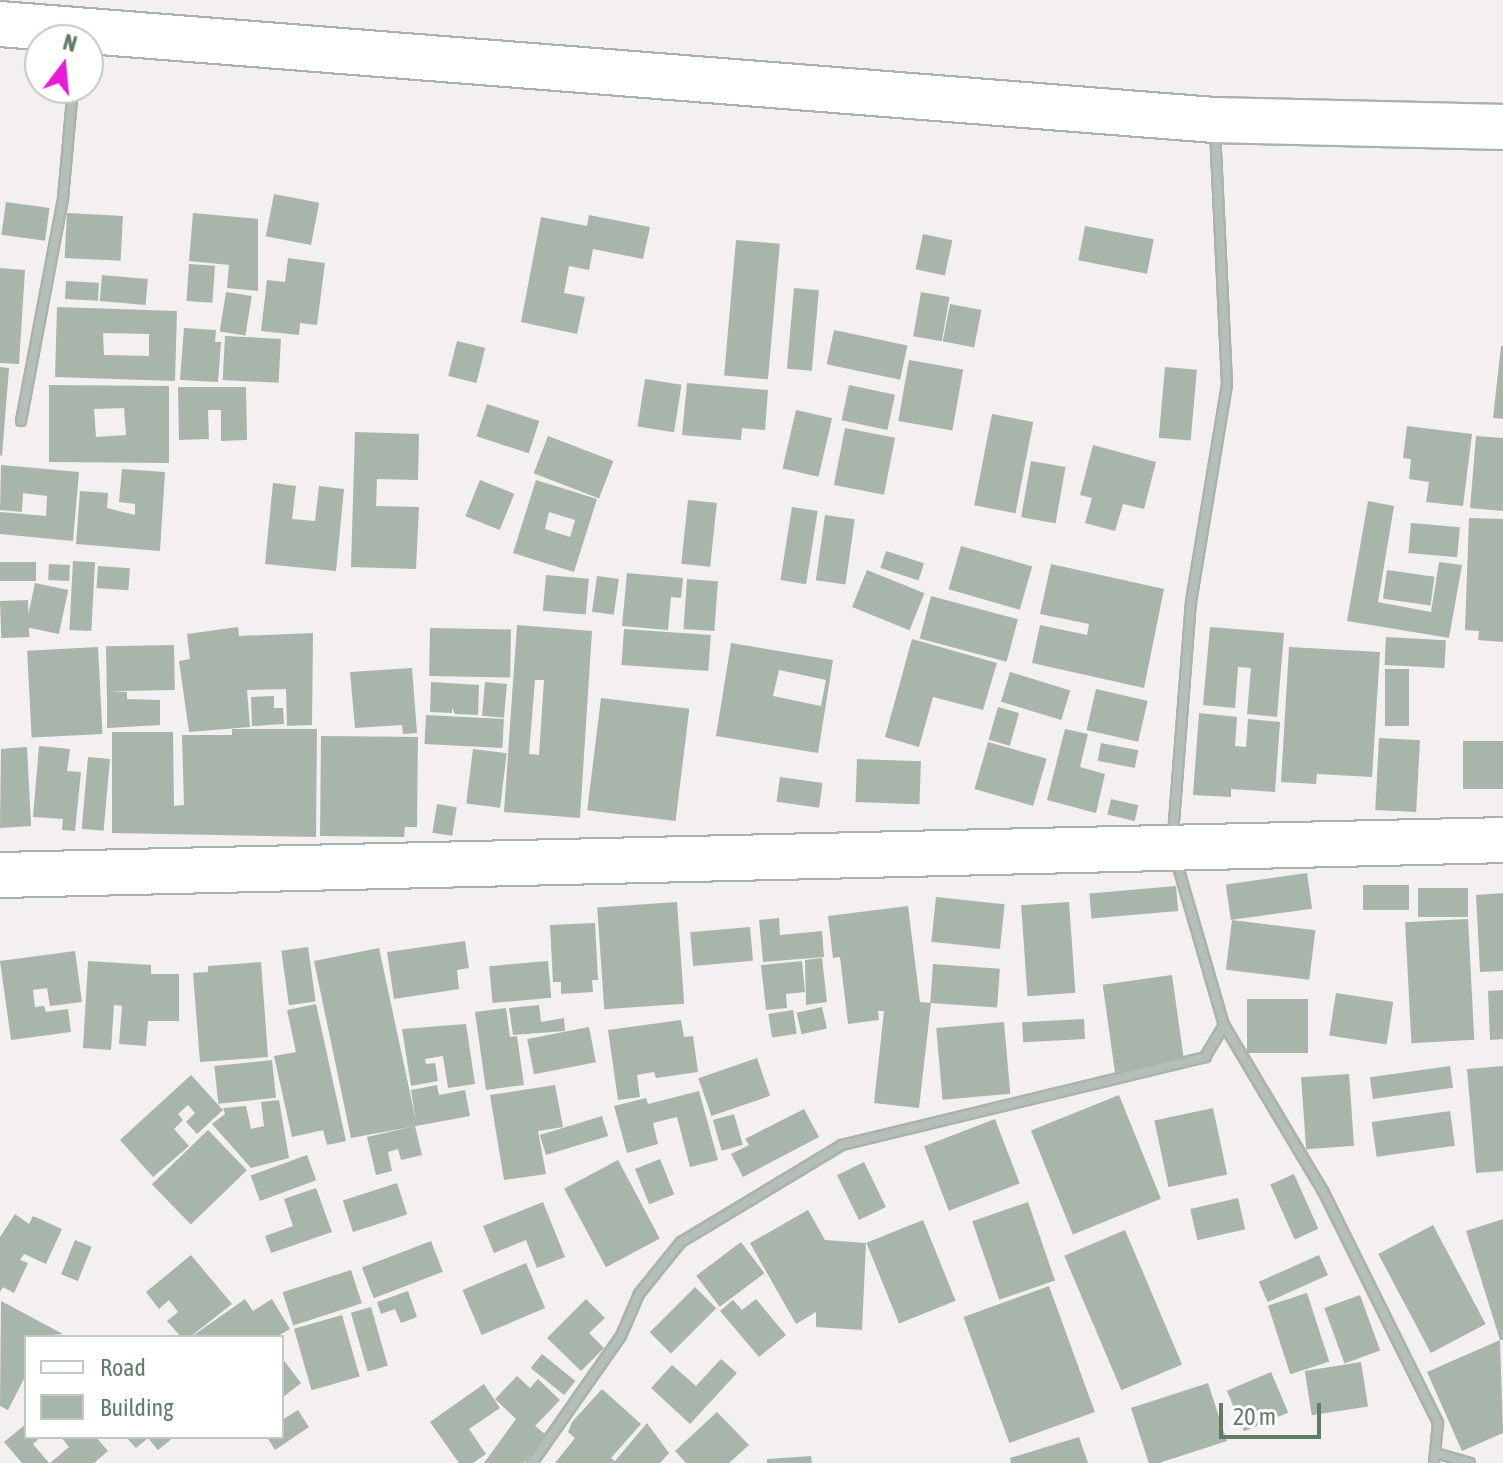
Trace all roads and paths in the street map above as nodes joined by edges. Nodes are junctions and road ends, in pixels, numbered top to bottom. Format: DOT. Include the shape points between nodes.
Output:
graph roads {
  1 [pos="0,24"];
  2 [pos="24,28"];
  3 [pos="104,37"];
  4 [pos="72,104"];
  5 [pos="1215,120"];
  6 [pos="1503,127"];
  7 [pos="21,421"];
  8 [pos="1503,840"];
  9 [pos="1172,846"];
  10 [pos="0,875"];
  11 [pos="1224,1025"];
  12 [pos="1436,1459"];
  13 [pos="532,1463"];
  14 [pos="1470,1463"];
  1 -- 2 [label="main road"];
  3 -- 5 [label="main road"];
  4 -- 7 [label="street" via="63,198"];
  5 -- 6 [label="main road"];
  5 -- 9 [label="street" via="1227,384 1191,602"];
  8 -- 9 [label="main road"];
  9 -- 10 [label="main road"];
  9 -- 11 [label="street"];
  11 -- 12 [label="street" via="1323,1191 1438,1423"];
  11 -- 13 [label="street" via="1205,1057 842,1145 681,1242 639,1294 621,1336"];
  12 -- 14 [label="street"];
}
